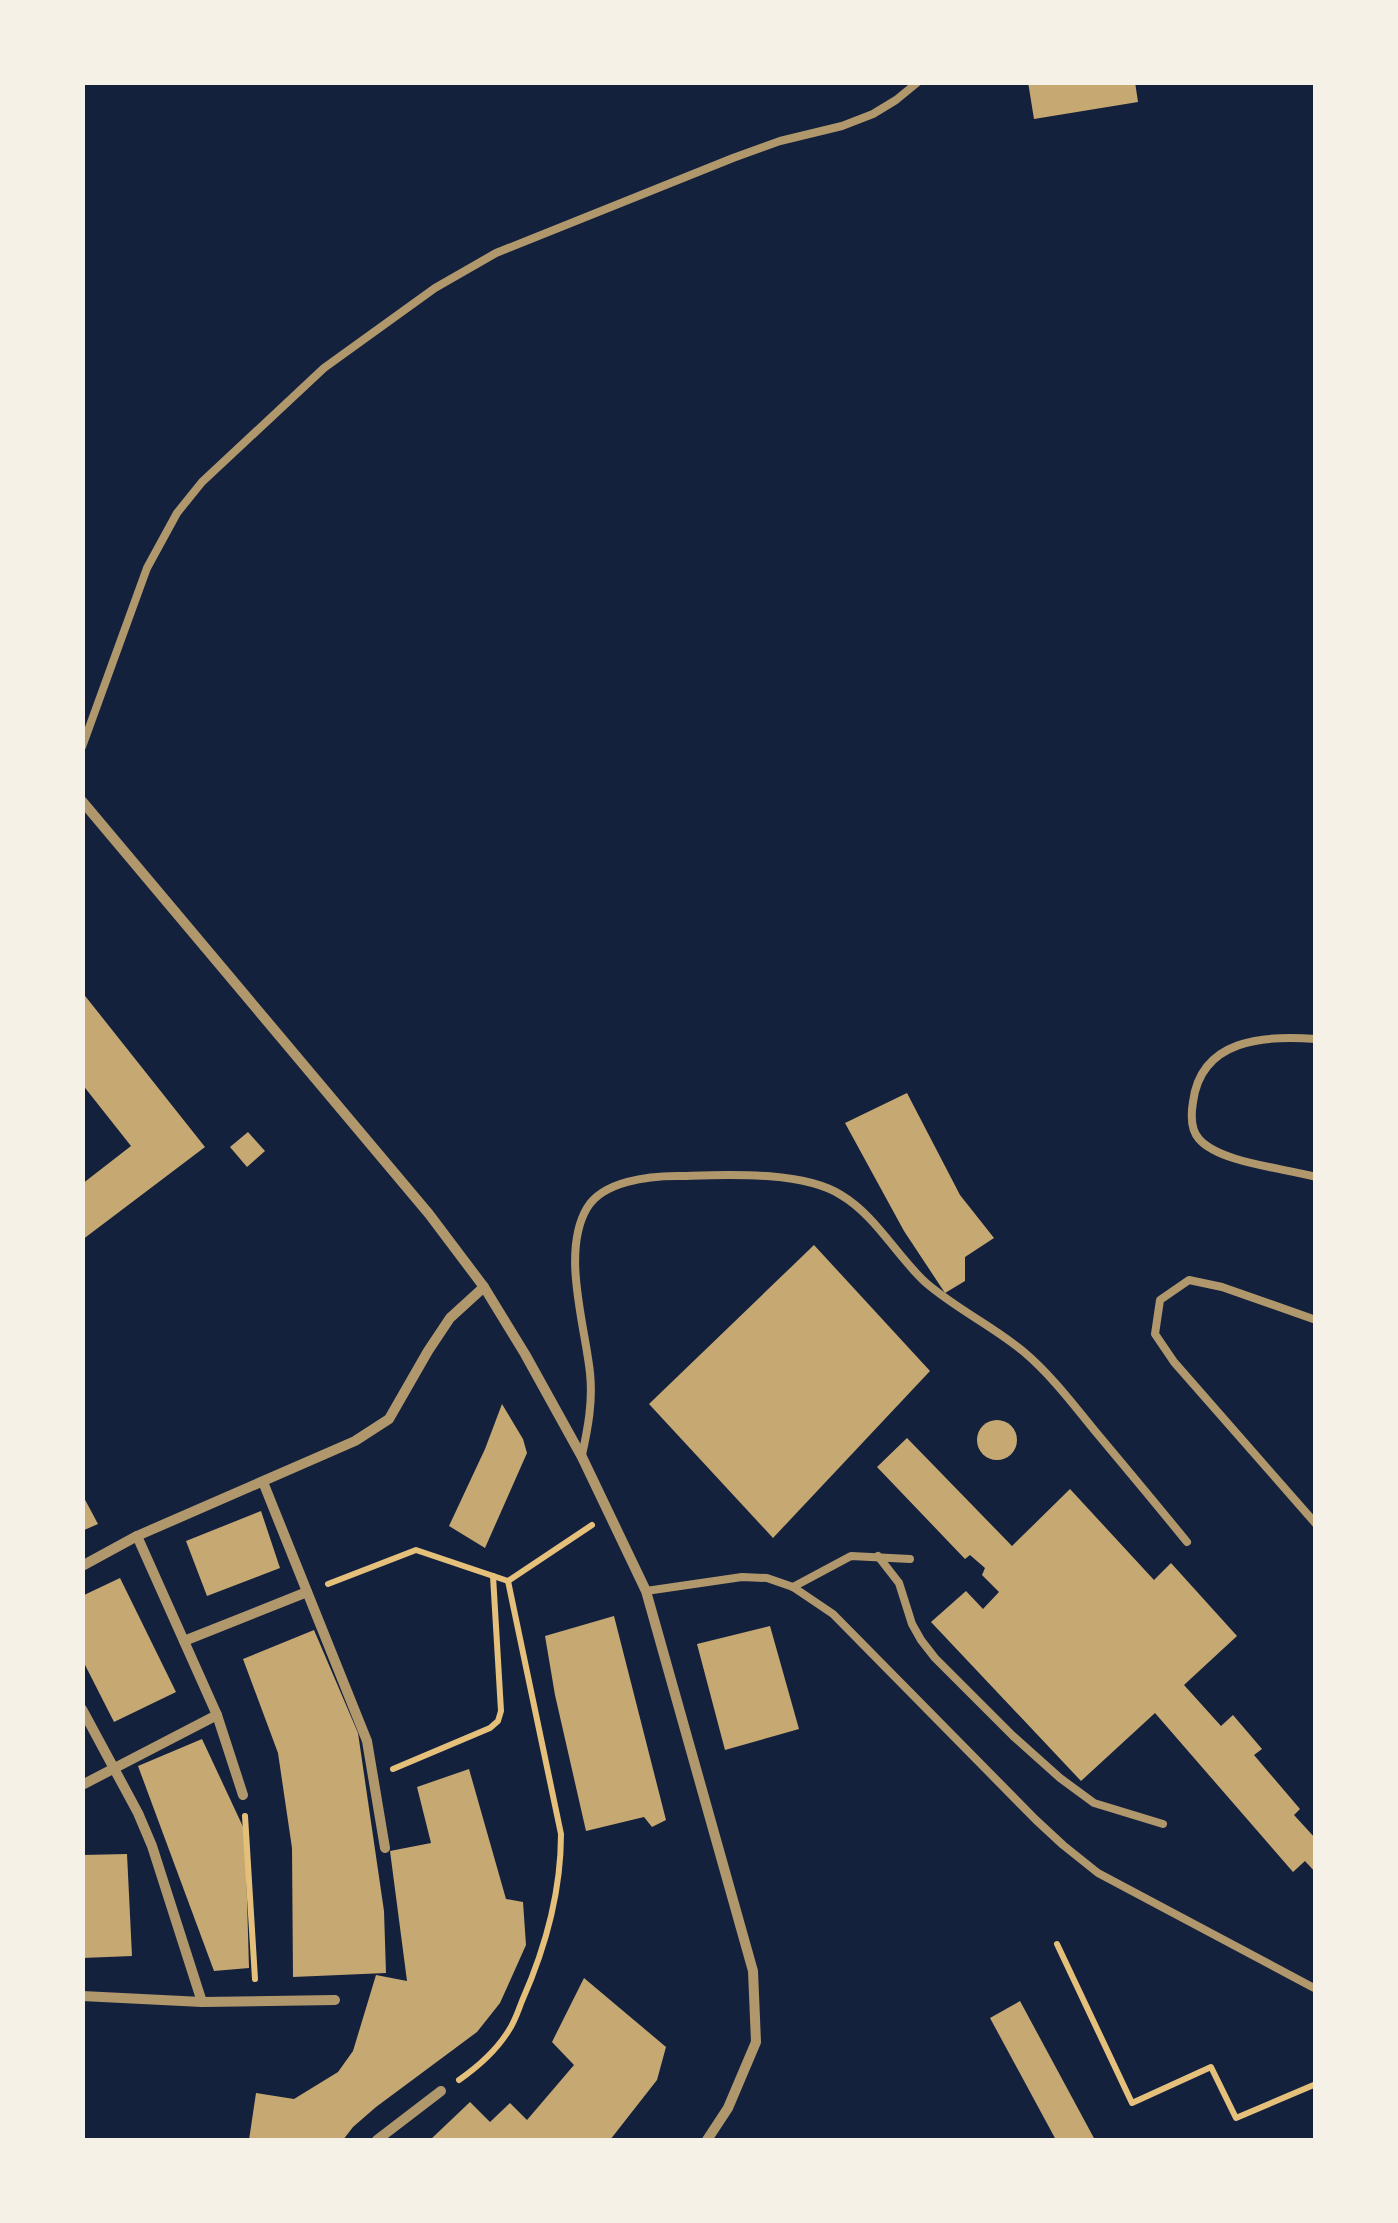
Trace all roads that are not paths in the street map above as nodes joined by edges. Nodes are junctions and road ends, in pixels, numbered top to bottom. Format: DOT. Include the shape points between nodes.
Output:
graph roads {
  1 [pos="918,82"];
  2 [pos="82,747"];
  3 [pos="82,802"];
  4 [pos="1316,1039"];
  5 [pos="1316,1176"];
  6 [pos="484,1287"];
  7 [pos="1316,1320"];
  8 [pos="582,1457"];
  9 [pos="262,1482"];
  10 [pos="1316,1524"];
  11 [pos="137,1536"];
  12 [pos="1188,1542"];
  13 [pos="878,1556"];
  14 [pos="910,1559"];
  15 [pos="82,1566"];
  16 [pos="794,1587"];
  17 [pos="646,1590"];
  18 [pos="307,1592"];
  19 [pos="184,1641"];
  20 [pos="82,1709"];
  21 [pos="217,1715"];
  22 [pos="114,1768"];
  23 [pos="82,1785"];
  24 [pos="244,1795"];
  25 [pos="1163,1824"];
  26 [pos="385,1848"];
  27 [pos="1316,1989"];
  28 [pos="82,1996"];
  29 [pos="335,2000"];
  30 [pos="202,2002"];
  31 [pos="441,2091"];
  32 [pos="377,2140"];
  33 [pos="707,2140"];
  1 -- 2 [label="lane" via="873,114 733,158 496,253 324,368 177,513 147,568"];
  3 -- 6 [label="street"];
  4 -- 5 [label="lane" via="1254,1041 1220,1053 1198,1080 1191,1118 1196,1137 1218,1152"];
  6 -- 8 [label="street"];
  6 -- 9 [label="street" via="450,1318 388,1420"];
  7 -- 10 [label="lane" via="1189,1280 1160,1300 1154,1334"];
  8 -- 12 [label="lane" via="591,1376 576,1252 590,1202 623,1184 659,1176 780,1178 842,1195 923,1280 1023,1351"];
  8 -- 17 [label="street"];
  9 -- 11 [label="street"];
  9 -- 18 [label="street"];
  11 -- 15 [label="street"];
  11 -- 19 [label="street"];
  13 -- 14 [label="lane"];
  13 -- 16 [label="lane" via="851,1556"];
  13 -- 25 [label="lane" via="900,1583 920,1640 1013,1736 1094,1803"];
  16 -- 17 [label="lane" via="742,1577"];
  16 -- 27 [label="lane" via="833,1614 1098,1873"];
  17 -- 33 [label="street" via="753,1970 756,2042"];
  18 -- 19 [label="street"];
  18 -- 26 [label="street" via="367,1741"];
  19 -- 21 [label="street"];
  20 -- 22 [label="street"];
  21 -- 22 [label="street"];
  21 -- 24 [label="street"];
  22 -- 23 [label="street"];
  22 -- 30 [label="street" via="152,1846"];
  28 -- 30 [label="street"];
  29 -- 30 [label="street"];
  31 -- 32 [label="street"];
}
